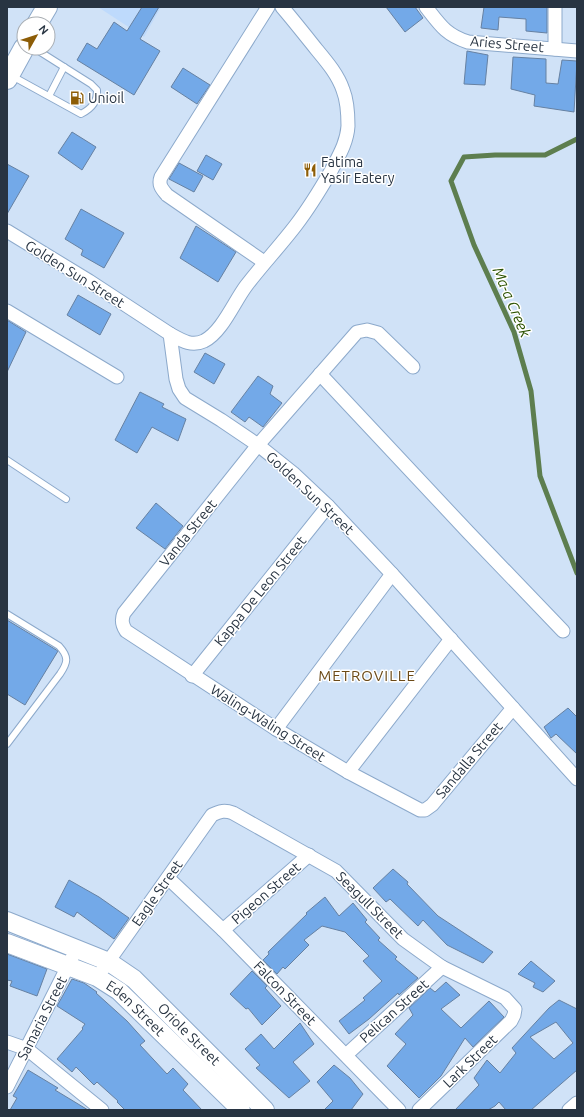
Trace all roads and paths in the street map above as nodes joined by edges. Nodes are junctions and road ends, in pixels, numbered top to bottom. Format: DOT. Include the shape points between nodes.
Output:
graph roads {
  1 [pos="47,7"];
  2 [pos="268,7"];
  3 [pos="282,7"];
  4 [pos="426,7"];
  5 [pos="555,7"];
  6 [pos="42,16"];
  7 [pos="555,49"];
  8 [pos="577,51"];
  9 [pos="20,56"];
  10 [pos="47,56"];
  11 [pos="64,67"];
  12 [pos="8,77"];
  13 [pos="48,96"];
  14 [pos="7,231"];
  15 [pos="264,262"];
  16 [pos="7,311"];
  17 [pos="170,334"];
  18 [pos="413,367"];
  19 [pos="320,374"];
  20 [pos="117,377"];
  21 [pos="258,445"];
  22 [pos="7,460"];
  23 [pos="66,498"];
  24 [pos="328,506"];
  25 [pos="392,574"];
  26 [pos="7,614"];
  27 [pos="122,622"];
  28 [pos="563,631"];
  29 [pos="451,639"];
  30 [pos="192,676"];
  31 [pos="513,708"];
  32 [pos="276,729"];
  33 [pos="7,744"];
  34 [pos="348,772"];
  35 [pos="577,779"];
  36 [pos="425,810"];
  37 [pos="220,811"];
  38 [pos="309,855"];
  39 [pos="168,878"];
  40 [pos="7,921"];
  41 [pos="223,930"];
  42 [pos="7,943"];
  43 [pos="76,948"];
  44 [pos="109,962"];
  45 [pos="68,966"];
  46 [pos="442,967"];
  47 [pos="97,977"];
  48 [pos="515,1009"];
  49 [pos="7,1042"];
  50 [pos="27,1049"];
  51 [pos="346,1055"];
  52 [pos="7,1087"];
  53 [pos="577,1103"];
  54 [pos="102,1110"];
  55 [pos="241,1110"];
  56 [pos="265,1110"];
  57 [pos="399,1110"];
  58 [pos="419,1110"];
  59 [pos="569,1110"];
  1 -- 6 [label="main road"];
  2 -- 15 [label="street" via="159,182 167,195"];
  3 -- 15 [label="street" via="339,80 344,91 348,126 342,149 320,190 296,226"];
  4 -- 7 [label="street, Aries Street" via="445,30 456,38 468,42"];
  5 -- 7 [label="street"];
  7 -- 8 [label="street, Aries Street"];
  9 -- 12 [label="main road"];
  10 -- 11 [label="lane"];
  11 -- 13 [label="lane"];
  11 -- 13 [label="lane" via="97,90 95,104 81,114"];
  12 -- 13 [label="lane"];
  14 -- 17 [label="street, Golden Sun Street"];
  15 -- 17 [label="street" via="234,301 226,317 208,337 196,344 188,344"];
  16 -- 20 [label="street"];
  17 -- 21 [label="street, Golden Sun Street" via="176,379 185,398"];
  18 -- 19 [label="street, Vanda Street" via="378,333 367,330 357,332"];
  19 -- 21 [label="street, Vanda Street"];
  19 -- 28 [label="street"];
  21 -- 24 [label="street, Golden Sun Street"];
  21 -- 27 [label="street, Vanda Street" via="124,613"];
  22 -- 23 [label="lane"];
  24 -- 25 [label="street, Golden Sun Street"];
  24 -- 30 [label="street, Kappa De Leon Street"];
  25 -- 29 [label="street, Golden Sun Street"];
  25 -- 32 [label="street"];
  26 -- 33 [label="lane" via="58,646 67,658 60,674"];
  27 -- 30 [label="street, Waling-Waling Street" via="126,631"];
  29 -- 31 [label="street, Golden Sun Street"];
  29 -- 34 [label="street"];
  30 -- 32 [label="street, Waling-Waling Street"];
  31 -- 35 [label="street, Golden Sun Street"];
  31 -- 36 [label="street, Sandalla Street" via="432,805"];
  32 -- 34 [label="street, Waling-Waling Street"];
  34 -- 36 [label="street, Waling-Waling Street" via="415,808"];
  37 -- 38 [label="street, Seagull Street" via="233,813"];
  37 -- 39 [label="street, Eagle Street" via="212,815"];
  38 -- 41 [label="street, Pigeon Street"];
  38 -- 46 [label="street, Seagull Street" via="336,871 403,939"];
  39 -- 41 [label="street, Falcon Street"];
  39 -- 44 [label="street, Eagle Street"];
  40 -- 43 [label="main road, Eden Street"];
  41 -- 51 [label="street, Falcon Street"];
  42 -- 45 [label="main road, Eden Street"];
  43 -- 44 [label="main road, Eden Street"];
  43 -- 45 [label="street, Samaria Street"];
  44 -- 47 [label="street, Eagle Street"];
  44 -- 56 [label="main road, Oriole Street" via="134,979"];
  45 -- 47 [label="main road, Eden Street"];
  45 -- 50 [label="street, Samaria Street"];
  46 -- 48 [label="street, Seagull Street" via="505,998"];
  46 -- 51 [label="street, Pelican Street"];
  47 -- 55 [label="main road, Eden Street" via="124,996"];
  48 -- 58 [label="street, Lark Street" via="511,1021"];
  49 -- 50 [label="street"];
  50 -- 52 [label="street, Samaria Street"];
  50 -- 54 [label="street"];
  51 -- 57 [label="street, Falcon Street"];
  53 -- 59 [label="street"];
}
